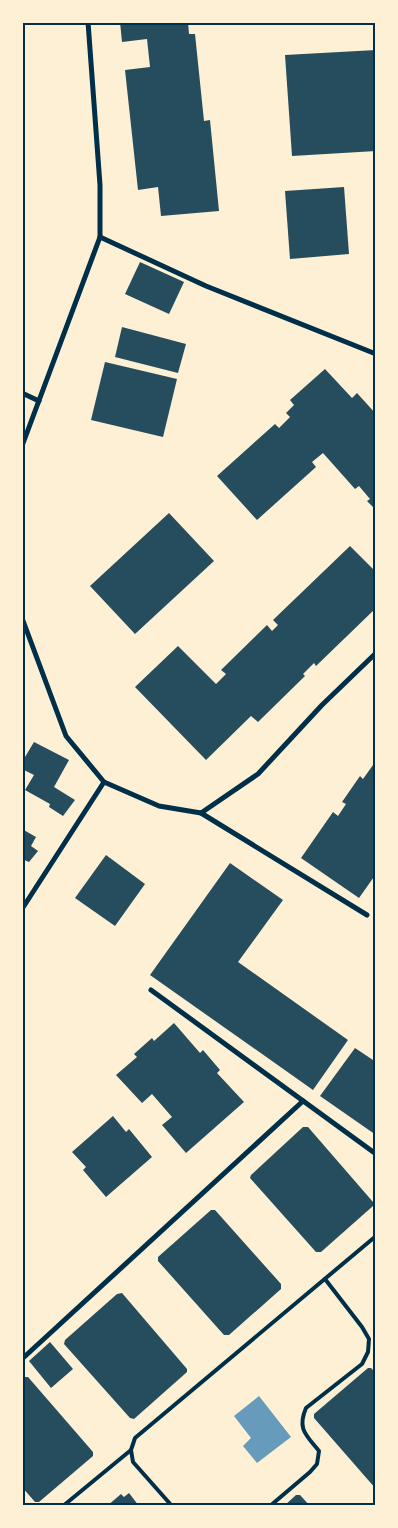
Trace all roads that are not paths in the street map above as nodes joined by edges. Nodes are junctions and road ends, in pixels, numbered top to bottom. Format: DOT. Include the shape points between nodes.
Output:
graph roads {
  1 [pos="88,22"];
  2 [pos="100,237"];
  3 [pos="376,354"];
  4 [pos="22,393"];
  5 [pos="39,401"];
  6 [pos="22,446"];
  7 [pos="22,618"];
  8 [pos="376,654"];
  9 [pos="104,782"];
  10 [pos="201,813"];
  11 [pos="22,909"];
  12 [pos="367,915"];
  13 [pos="151,990"];
  14 [pos="303,1101"];
  15 [pos="376,1154"];
  16 [pos="376,1236"];
  17 [pos="325,1279"];
  18 [pos="22,1359"];
  19 [pos="131,1450"];
  20 [pos="63,1506"];
  21 [pos="172,1506"];
  22 [pos="270,1506"];
  1 -- 2 [label="street" via="100,185"];
  2 -- 3 [label="street" via="206,286"];
  2 -- 5 [label="street"];
  4 -- 5 [label="street"];
  5 -- 6 [label="street"];
  7 -- 9 [label="street" via="66,736"];
  8 -- 10 [label="street" via="322,705 258,774"];
  9 -- 10 [label="street" via="159,806"];
  9 -- 11 [label="street"];
  10 -- 12 [label="street"];
  13 -- 14 [label="street"];
  14 -- 15 [label="street"];
  14 -- 18 [label="street"];
  16 -- 17 [label="lane"];
  17 -- 19 [label="lane" via="135,1438"];
  17 -- 22 [label="lane" via="362,1326 369,1340 368,1352 362,1364 306,1408 302,1418 303,1430 319,1450 317,1464"];
  19 -- 20 [label="lane"];
  19 -- 21 [label="lane" via="133,1462"];
}
